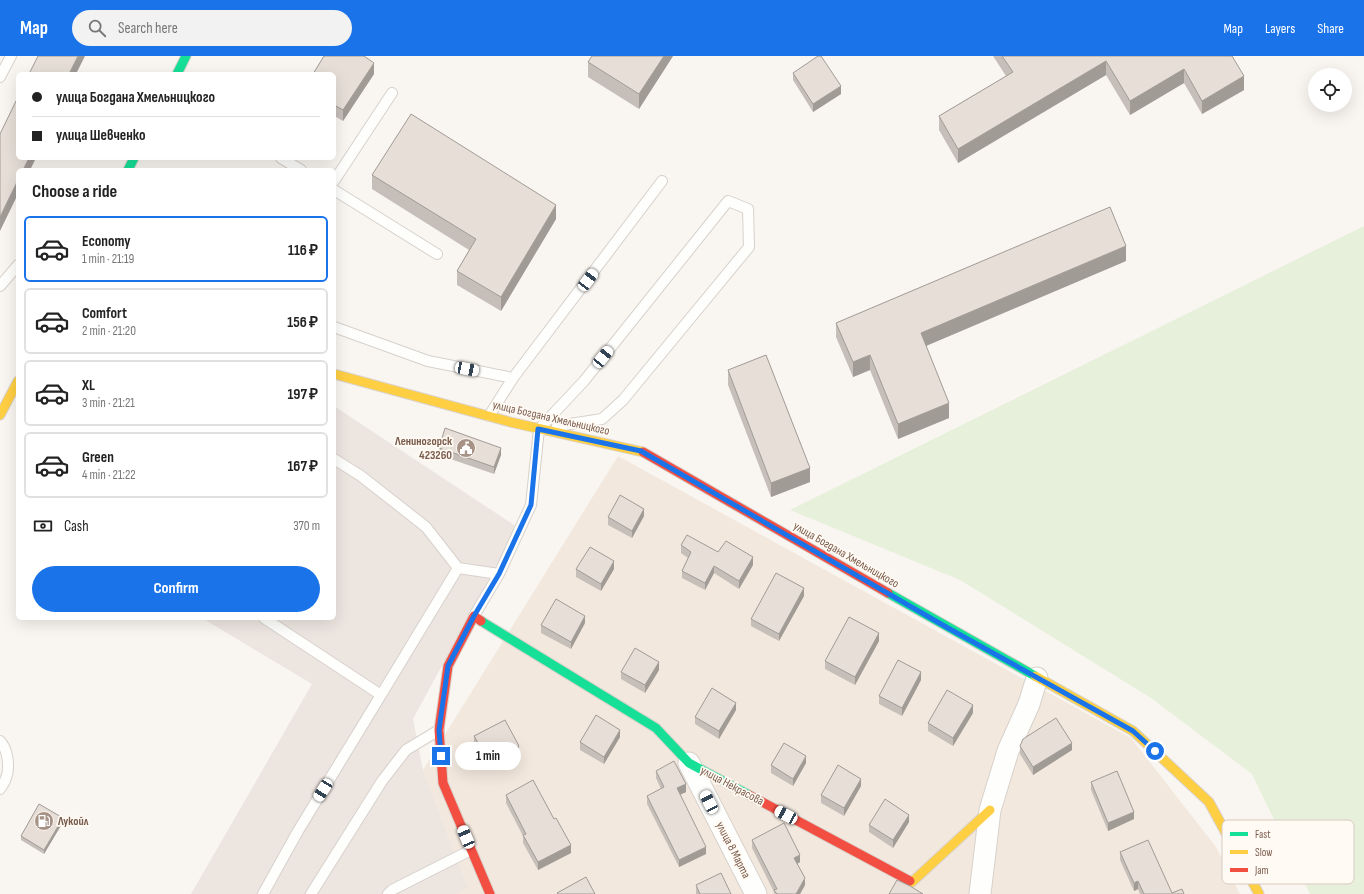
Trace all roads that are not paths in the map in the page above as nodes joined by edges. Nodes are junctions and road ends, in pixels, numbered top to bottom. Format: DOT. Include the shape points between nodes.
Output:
graph roads {
  1 [pos="10,56"];
  2 [pos="186,56"];
  3 [pos="178,72"];
  4 [pos="0,77"];
  5 [pos="392,93"];
  6 [pos="284,160"];
  7 [pos="298,168"];
  8 [pos="336,178"];
  9 [pos="662,181"];
  10 [pos="336,191"];
  11 [pos="437,254"];
  12 [pos="16,267"];
  13 [pos="0,286"];
  14 [pos="336,328"];
  15 [pos="336,375"];
  16 [pos="513,378"];
  17 [pos="16,385"];
  18 [pos="0,415"];
  19 [pos="489,416"];
  20 [pos="538,429"];
  21 [pos="336,460"];
  22 [pos="458,568"];
  23 [pos="499,574"];
  24 [pos="474,616"];
  25 [pos="267,620"];
  26 [pos="1037,678"];
  27 [pos="382,695"];
  28 [pos="439,730"];
  29 [pos="0,741"];
  30 [pos="689,763"];
  31 [pos="0,789"];
  32 [pos="990,810"];
  33 [pos="1222,825"];
  34 [pos="472,850"];
  35 [pos="1254,884"];
  36 [pos="263,894"];
  37 [pos="311,894"];
  38 [pos="388,894"];
  39 [pos="490,894"];
  40 [pos="756,894"];
  41 [pos="980,894"];
  42 [pos="1260,894"];
  1 -- 4 [label="lane"];
  2 -- 3 [label="street"];
  5 -- 8 [label="lane"];
  6 -- 7 [label="lane"];
  9 -- 16 [label="lane"];
  10 -- 11 [label="lane"];
  12 -- 13 [label="lane"];
  14 -- 16 [label="lane" via="428,361"];
  15 -- 19 [label="street, улица Богдана Хмельницкого"];
  16 -- 19 [label="lane"];
  17 -- 18 [label="street"];
  19 -- 20 [label="street, улица Богдана Хмельницкого"];
  20 -- 20 [label="lane" via="584,381 728,202 748,209 749,247 623,400 602,419"];
  20 -- 23 [label="lane" via="531,505"];
  20 -- 26 [label="street, улица Богдана Хмельницкого" via="641,451"];
  21 -- 22 [label="lane" via="361,476 426,528"];
  22 -- 23 [label="lane"];
  22 -- 27 [label="lane"];
  23 -- 24 [label="lane"];
  24 -- 28 [label="street" via="448,666"];
  24 -- 30 [label="street, улица Некрасова" via="656,728"];
  25 -- 27 [label="lane"];
  26 -- 32 [label="street" via="1029,704 1008,751"];
  26 -- 33 [label="street, улица Богдана Хмельницкого" via="1133,731 1209,802"];
  27 -- 36 [label="lane" via="298,831"];
  28 -- 34 [label="street" via="443,783"];
  28 -- 37 [label="lane" via="406,750 382,781"];
  29 -- 31 [label="lane" via="8,762 7,778"];
  30 -- 32 [label="street, улица Некрасова" via="912,882"];
  30 -- 40 [label="street, улица 8 Марта"];
  32 -- 41 [label="street"];
  34 -- 38 [label="lane"];
  34 -- 39 [label="street"];
  35 -- 42 [label="street, улица Богдана Хмельницкого"];
}
